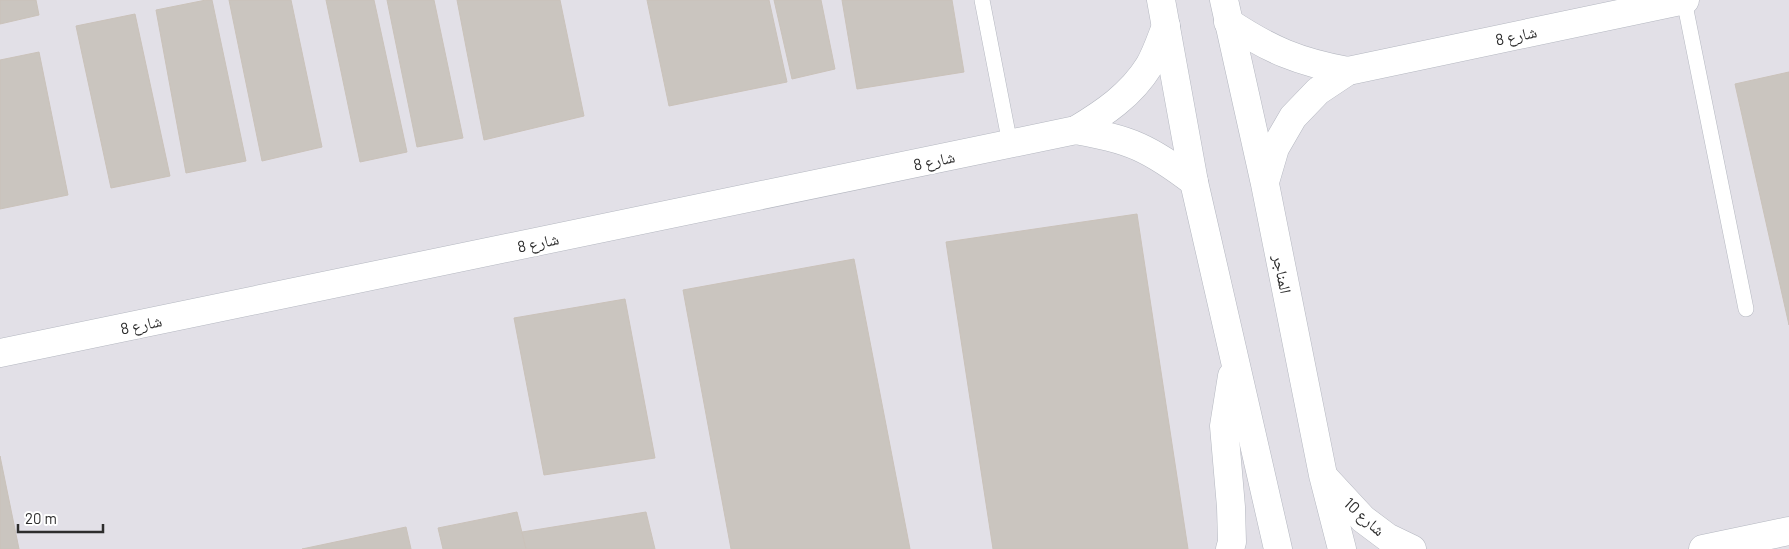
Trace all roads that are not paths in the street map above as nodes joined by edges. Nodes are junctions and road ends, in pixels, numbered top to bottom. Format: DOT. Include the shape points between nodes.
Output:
graph roads {
  1 [pos="982,0"];
  2 [pos="1678,1"];
  3 [pos="1226,11"];
  4 [pos="1164,13"];
  5 [pos="1348,70"];
  6 [pos="1076,130"];
  7 [pos="1010,144"];
  8 [pos="1194,182"];
  9 [pos="1265,184"];
  10 [pos="1746,309"];
  11 [pos="0,353"];
  12 [pos="1234,359"];
  13 [pos="1323,476"];
  14 [pos="1789,531"];
  15 [pos="1230,549"];
  16 [pos="1278,549"];
  17 [pos="1342,549"];
  18 [pos="1412,549"];
  19 [pos="1704,549"];
  1 -- 7 [label="lane"];
  2 -- 5 [label="street, شارع 8"];
  2 -- 10 [label="lane"];
  3 -- 5 [label="street, شارع 8" via="1255,40 1316,65"];
  3 -- 9 [label="street, المناجر"];
  4 -- 6 [label="street, شارع 8" via="1149,65 1129,91 1104,113"];
  4 -- 8 [label="street"];
  5 -- 9 [label="street, شارع 8" via="1318,91 1293,117 1275,148"];
  6 -- 7 [label="street, شارع 8"];
  6 -- 8 [label="street, شارع 8" via="1108,136 1139,147 1168,162"];
  7 -- 11 [label="street, شارع 8"];
  8 -- 12 [label="street"];
  9 -- 13 [label="street, المناجر"];
  12 -- 15 [label="street" via="1224,426"];
  12 -- 16 [label="street"];
  13 -- 17 [label="street, المناجر"];
  13 -- 18 [label="street, شارع 10" via="1363,519 1387,537"];
  14 -- 19 [label="street"];
}
